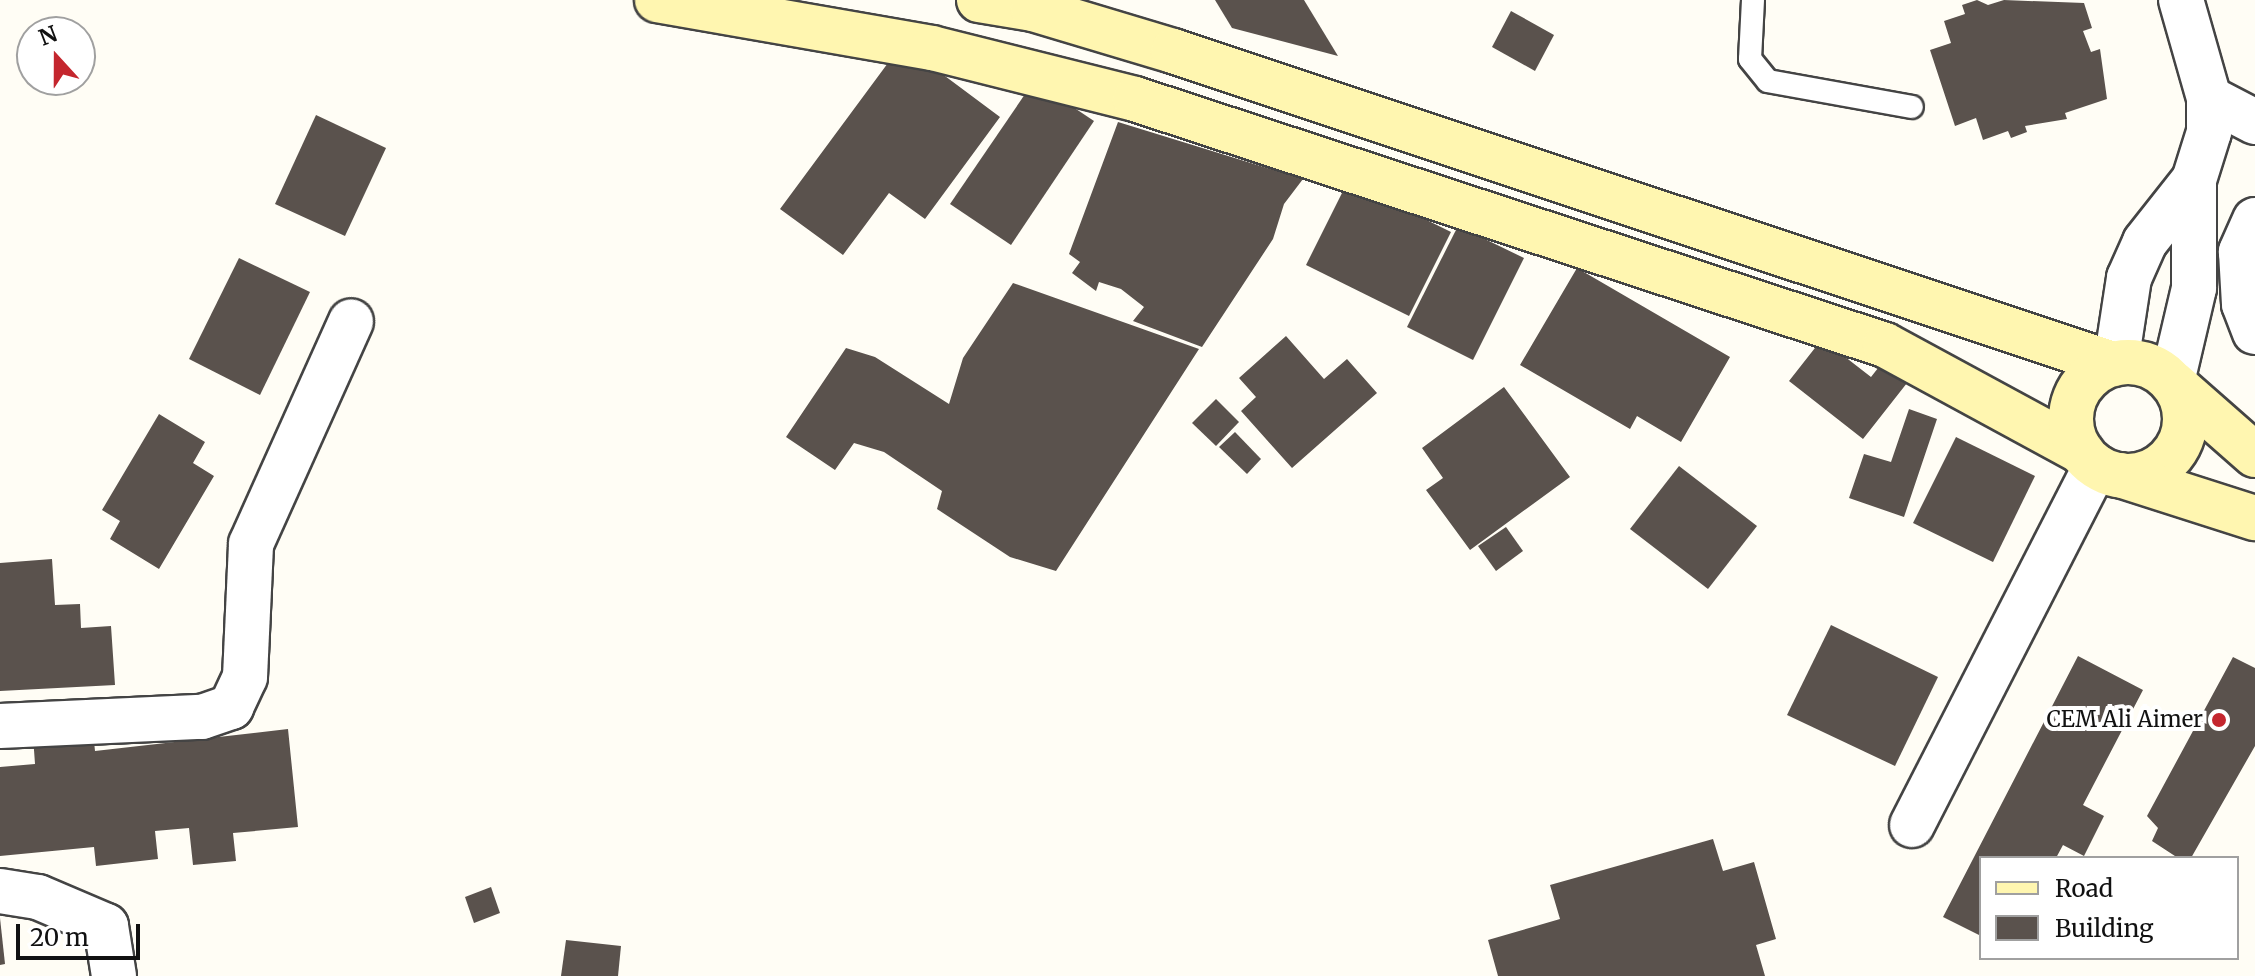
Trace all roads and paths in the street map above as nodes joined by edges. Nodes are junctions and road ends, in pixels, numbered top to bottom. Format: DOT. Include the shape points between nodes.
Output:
graph roads {
  1 [pos="657,0"];
  2 [pos="979,0"];
  3 [pos="1753,0"];
  4 [pos="2181,0"];
  5 [pos="2209,98"];
  6 [pos="1912,107"];
  7 [pos="2255,122"];
  8 [pos="2194,180"];
  9 [pos="2255,220"];
  10 [pos="351,321"];
  11 [pos="2255,332"];
  12 [pos="2115,363"];
  13 [pos="2172,382"];
  14 [pos="2255,455"];
  15 [pos="2099,465"];
  16 [pos="2255,518"];
  17 [pos="0,726"];
  18 [pos="1912,825"];
  19 [pos="0,891"];
  20 [pos="114,976"];
  1 -- 15 [label="main road" via="932,48 1135,99 1885,345"];
  2 -- 12 [label="main road" via="1033,9 1173,51"];
  3 -- 6 [label="lane" via="1750,59 1768,81"];
  4 -- 5 [label="street"];
  5 -- 7 [label="street"];
  5 -- 8 [label="street" via="2209,132"];
  8 -- 12 [label="street" via="2145,242 2129,278"];
  8 -- 13 [label="street" via="2194,288"];
  9 -- 11 [label="street" via="2241,252 2244,304"];
  10 -- 17 [label="street" via="251,544 245,677 231,707 202,717"];
  12 -- 13 [label="main road" via="2147,365"];
  12 -- 15 [label="main road" via="2083,383 2074,399 2073,436"];
  13 -- 14 [label="main road"];
  13 -- 15 [label="main road" via="2185,419 2177,446 2158,467"];
  15 -- 16 [label="main road"];
  15 -- 18 [label="street"];
  19 -- 20 [label="street" via="38,897 106,926"];
}
